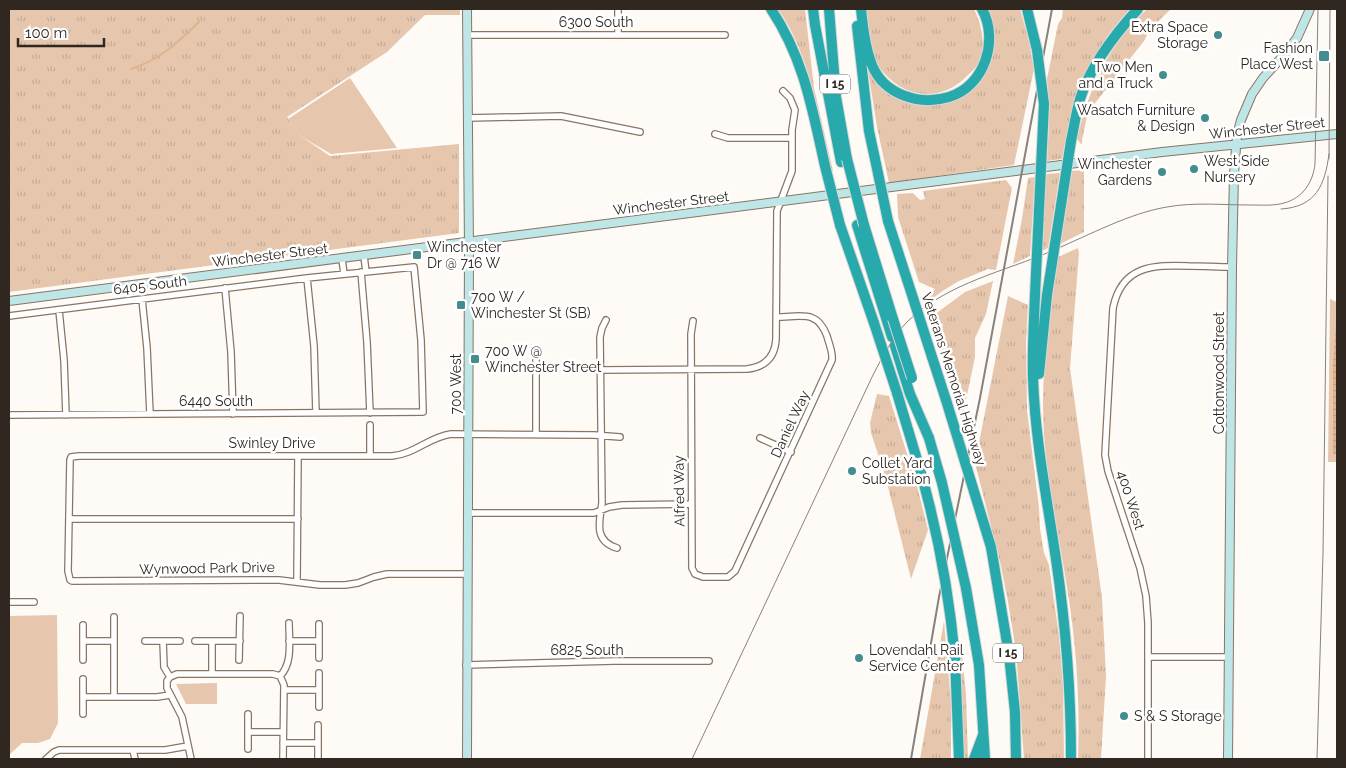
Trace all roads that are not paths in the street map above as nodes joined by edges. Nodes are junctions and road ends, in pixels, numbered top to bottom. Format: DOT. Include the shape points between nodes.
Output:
graph roads {
  1 [pos="467,9"];
  2 [pos="618,9"];
  3 [pos="771,9"];
  4 [pos="814,9"];
  5 [pos="829,9"];
  6 [pos="857,9"];
  7 [pos="861,9"];
  8 [pos="982,9"];
  9 [pos="1027,9"];
  10 [pos="1138,9"];
  11 [pos="1310,9"];
  12 [pos="467,35"];
  13 [pos="618,35"];
  14 [pos="725,35"];
  15 [pos="783,91"];
  16 [pos="468,118"];
  17 [pos="640,132"];
  18 [pos="715,134"];
  19 [pos="1337,134"];
  20 [pos="792,138"];
  21 [pos="1237,144"];
  22 [pos="844,161"];
  23 [pos="781,202"];
  24 [pos="860,225"];
  25 [pos="469,242"];
  26 [pos="364,256"];
  27 [pos="342,259"];
  28 [pos="1232,267"];
  29 [pos="363,272"];
  30 [pos="344,274"];
  31 [pos="307,278"];
  32 [pos="224,288"];
  33 [pos="142,299"];
  34 [pos="9,301"];
  35 [pos="60,310"];
  36 [pos="9,316"];
  37 [pos="776,317"];
  38 [pos="606,320"];
  39 [pos="693,321"];
  40 [pos="536,356"];
  41 [pos="601,370"];
  42 [pos="691,370"];
  43 [pos="423,412"];
  44 [pos="316,413"];
  45 [pos="370,413"];
  46 [pos="150,414"];
  47 [pos="233,414"];
  48 [pos="9,415"];
  49 [pos="66,415"];
  50 [pos="1036,417"];
  51 [pos="370,425"];
  52 [pos="468,434"];
  53 [pos="536,434"];
  54 [pos="602,436"];
  55 [pos="620,437"];
  56 [pos="760,438"];
  57 [pos="929,438"];
  58 [pos="790,452"];
  59 [pos="298,456"];
  60 [pos="370,456"];
  61 [pos="71,457"];
  62 [pos="691,504"];
  63 [pos="601,510"];
  64 [pos="467,513"];
  65 [pos="69,519"];
  66 [pos="298,519"];
  67 [pos="617,548"];
  68 [pos="467,574"];
  69 [pos="732,575"];
  70 [pos="297,581"];
  71 [pos="9,602"];
  72 [pos="34,602"];
  73 [pos="240,616"];
  74 [pos="114,617"];
  75 [pos="289,624"];
  76 [pos="319,624"];
  77 [pos="83,625"];
  78 [pos="83,641"];
  79 [pos="114,641"];
  80 [pos="145,641"];
  81 [pos="163,641"];
  82 [pos="180,641"];
  83 [pos="195,641"];
  84 [pos="212,641"];
  85 [pos="240,641"];
  86 [pos="289,641"];
  87 [pos="319,641"];
  88 [pos="1149,657"];
  89 [pos="1229,657"];
  90 [pos="319,658"];
  91 [pos="83,660"];
  92 [pos="240,660"];
  93 [pos="709,661"];
  94 [pos="466,664"];
  95 [pos="319,673"];
  96 [pos="212,674"];
  97 [pos="280,676"];
  98 [pos="170,677"];
  99 [pos="83,679"];
  100 [pos="284,690"];
  101 [pos="319,690"];
  102 [pos="170,695"];
  103 [pos="83,697"];
  104 [pos="114,697"];
  105 [pos="318,707"];
  106 [pos="83,714"];
  107 [pos="248,714"];
  108 [pos="318,725"];
  109 [pos="248,732"];
  110 [pos="284,732"];
  111 [pos="984,732"];
  112 [pos="318,742"];
  113 [pos="283,743"];
  114 [pos="188,746"];
  115 [pos="248,749"];
  116 [pos="133,750"];
  117 [pos="46,759"];
  118 [pos="135,759"];
  119 [pos="191,759"];
  120 [pos="283,759"];
  121 [pos="318,759"];
  122 [pos="467,759"];
  123 [pos="959,759"];
  124 [pos="974,759"];
  125 [pos="985,759"];
  126 [pos="1017,759"];
  127 [pos="1071,759"];
  128 [pos="1148,759"];
  129 [pos="1228,759"];
  1 -- 12 [label="main road, 700 West"];
  2 -- 13 [label="street"];
  3 -- 123 [label="highway, bridge" via="798,60 811,100 840,225 927,495 942,561 955,658"];
  4 -- 22 [label="highway"];
  5 -- 22 [label="highway, I 15"];
  6 -- 126 [label="highway, Veterans Memorial Highway / I 15, bridge" via="868,122 888,221 991,547 1016,712"];
  7 -- 8 [label="highway" via="872,66 885,84 898,94 931,100 950,97 968,87 985,64 989,33 987,17"];
  9 -- 50 [label="highway, bridge" via="1037,50 1044,104 1035,295 1033,378"];
  10 -- 50 [label="highway, bridge" via="1116,33 1081,98 1071,141 1047,295"];
  11 -- 21 [label="main road, Cottonwood Street" via="1297,38 1252,94 1241,120"];
  12 -- 13 [label="street, 6300 South"];
  12 -- 16 [label="main road, 700 West"];
  13 -- 14 [label="street, 6300 South"];
  15 -- 20 [label="street" via="795,110"];
  16 -- 17 [label="street" via="560,116"];
  16 -- 25 [label="main road, 700 West"];
  18 -- 20 [label="street" via="728,138"];
  19 -- 21 [label="main road, Winchester Street"];
  20 -- 23 [label="street" via="792,171"];
  21 -- 23 [label="main road, Winchester Street"];
  21 -- 28 [label="main road, Cottonwood Street"];
  22 -- 24 [label="highway, I 15, bridge"];
  23 -- 25 [label="main road, Winchester Street"];
  23 -- 37 [label="street" via="777,211"];
  24 -- 57 [label="highway, I 15, bridge"];
  24 -- 57 [label="highway" via="897,354"];
  25 -- 26 [label="main road, Winchester Street"];
  25 -- 52 [label="main road, 700 West"];
  26 -- 27 [label="main road, Winchester Street"];
  26 -- 29 [label="street"];
  27 -- 30 [label="street"];
  27 -- 34 [label="main road, Winchester Street"];
  28 -- 88 [label="street, 400 West" via="1152,267 1138,271 1128,279 1115,298 1105,448 1108,471 1140,568 1148,612"];
  28 -- 89 [label="main road, Cottonwood Street"];
  29 -- 30 [label="street, 6405 South"];
  29 -- 43 [label="street, 6405 South" via="414,267"];
  29 -- 45 [label="street"];
  30 -- 31 [label="street, 6405 South"];
  31 -- 32 [label="street, 6405 South"];
  31 -- 44 [label="street"];
  32 -- 33 [label="street, 6405 South"];
  32 -- 47 [label="street"];
  33 -- 35 [label="street, 6405 South"];
  33 -- 46 [label="street"];
  35 -- 36 [label="street, 6405 South"];
  35 -- 49 [label="street"];
  37 -- 42 [label="street" via="776,347 767,362 756,368"];
  37 -- 58 [label="street, Daniel Way" via="818,320 832,357"];
  38 -- 41 [label="street" via="600,337"];
  39 -- 42 [label="street, Alfred Way"];
  40 -- 53 [label="street"];
  41 -- 42 [label="street"];
  41 -- 54 [label="street"];
  42 -- 62 [label="street, Alfred Way"];
  43 -- 45 [label="street, 6440 South"];
  44 -- 45 [label="street, 6440 South"];
  44 -- 47 [label="street, 6440 South"];
  46 -- 47 [label="street, 6440 South"];
  46 -- 49 [label="street, 6440 South"];
  48 -- 49 [label="street, 6440 South"];
  50 -- 127 [label="highway" via="1064,616"];
  51 -- 60 [label="street"];
  52 -- 53 [label="street, Swinley Drive"];
  52 -- 60 [label="street, Swinley Drive" via="438,436 401,455"];
  52 -- 64 [label="main road, 700 West"];
  53 -- 54 [label="street, Swinley Drive"];
  54 -- 55 [label="street, Swinley Drive"];
  54 -- 63 [label="street"];
  56 -- 58 [label="street"];
  57 -- 111 [label="highway, I 15, bridge" via="966,588 979,665"];
  58 -- 69 [label="street, Daniel Way"];
  59 -- 60 [label="street, Swinley Drive"];
  59 -- 61 [label="street, Swinley Drive"];
  59 -- 66 [label="street"];
  61 -- 65 [label="street, Wynwood Park Drive"];
  62 -- 63 [label="street" via="630,505"];
  62 -- 69 [label="street, Alfred Way" via="694,572 703,577"];
  63 -- 64 [label="street" via="594,513"];
  63 -- 67 [label="street" via="601,537 606,544"];
  64 -- 68 [label="main road, 700 West"];
  65 -- 66 [label="street"];
  65 -- 70 [label="street, Wynwood Park Drive" via="68,571 72,581"];
  66 -- 70 [label="street"];
  68 -- 70 [label="street, Wynwood Park Drive" via="387,574 345,585"];
  68 -- 94 [label="main road, 700 West"];
  71 -- 72 [label="street"];
  73 -- 85 [label="street"];
  74 -- 79 [label="street"];
  75 -- 86 [label="street"];
  76 -- 87 [label="street"];
  77 -- 78 [label="street"];
  78 -- 79 [label="street"];
  78 -- 91 [label="street"];
  79 -- 104 [label="street"];
  80 -- 81 [label="street"];
  81 -- 82 [label="street"];
  81 -- 98 [label="street" via="164,667"];
  83 -- 84 [label="street"];
  84 -- 85 [label="street"];
  84 -- 96 [label="street"];
  85 -- 92 [label="street"];
  86 -- 87 [label="street"];
  86 -- 97 [label="street" via="288,666"];
  87 -- 90 [label="street"];
  88 -- 89 [label="street"];
  88 -- 128 [label="street, 400 West"];
  89 -- 129 [label="main road, Cottonwood Street"];
  93 -- 94 [label="street, 6825 South"];
  94 -- 122 [label="main road, 700 West"];
  95 -- 101 [label="street"];
  96 -- 97 [label="street"];
  96 -- 98 [label="street" via="175,674"];
  97 -- 100 [label="street"];
  98 -- 102 [label="street" via="167,685"];
  99 -- 103 [label="street"];
  100 -- 101 [label="street"];
  100 -- 110 [label="street"];
  101 -- 105 [label="street"];
  102 -- 104 [label="street"];
  102 -- 114 [label="street" via="182,717"];
  103 -- 104 [label="street"];
  103 -- 106 [label="street"];
  107 -- 109 [label="street"];
  108 -- 112 [label="street"];
  109 -- 110 [label="street"];
  109 -- 115 [label="street"];
  110 -- 113 [label="street"];
  111 -- 124 [label="highway"];
  111 -- 125 [label="highway, I 15"];
  112 -- 113 [label="street"];
  112 -- 121 [label="street"];
  113 -- 120 [label="street"];
  114 -- 116 [label="street" via="169,750"];
  114 -- 119 [label="street"];
  116 -- 117 [label="street" via="59,750"];
  116 -- 118 [label="street"];
}
